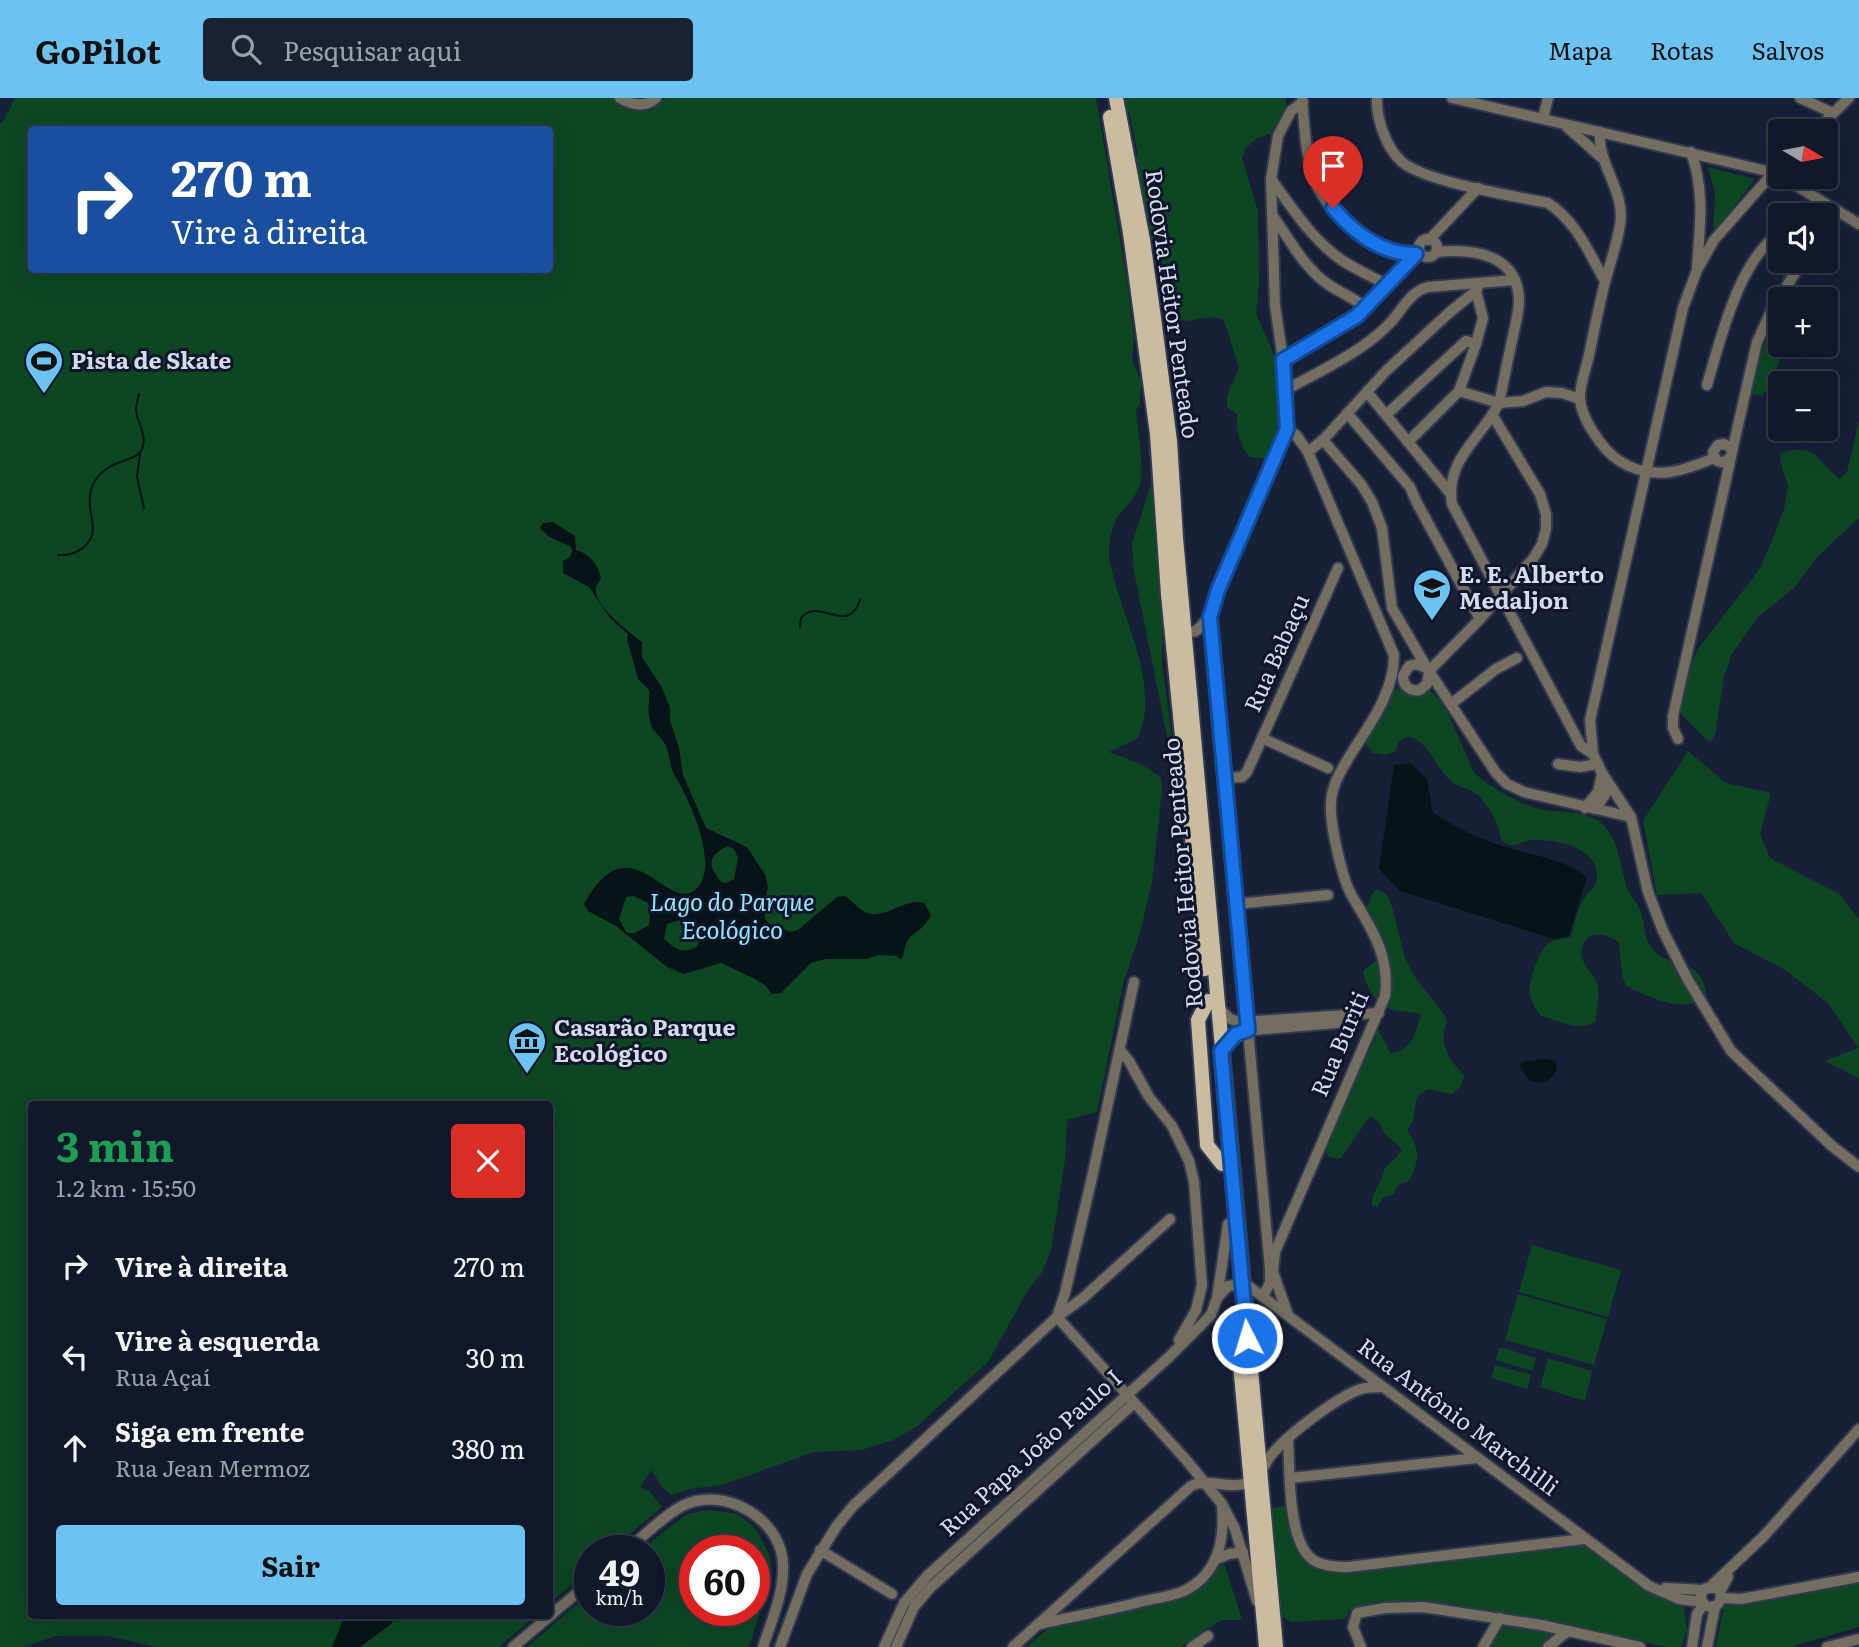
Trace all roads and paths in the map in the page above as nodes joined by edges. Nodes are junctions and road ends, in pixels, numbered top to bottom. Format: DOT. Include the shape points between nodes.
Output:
graph roads {
  1 [pos="620,98"];
  2 [pos="656,98"];
  3 [pos="1107,98"];
  4 [pos="1116,98"];
  5 [pos="1377,98"];
  6 [pos="1452,98"];
  7 [pos="1548,98"];
  8 [pos="1800,98"];
  9 [pos="1849,98"];
  10 [pos="1303,100"];
  11 [pos="1833,113"];
  12 [pos="1544,118"];
  13 [pos="1827,119"];
  14 [pos="1561,123"];
  15 [pos="1600,132"];
  16 [pos="1614,136"];
  17 [pos="1691,152"];
  18 [pos="1604,160"];
  19 [pos="1768,170"];
  20 [pos="1271,179"];
  21 [pos="1768,184"];
  22 [pos="1478,188"];
  23 [pos="1804,189"];
  24 [pos="1826,203"];
  25 [pos="1838,211"];
  26 [pos="1271,214"];
  27 [pos="1859,224"];
  28 [pos="1700,232"];
  29 [pos="1714,240"];
  30 [pos="1434,246"];
  31 [pos="1768,246"];
  32 [pos="1614,249"];
  33 [pos="1419,253"];
  34 [pos="1590,256"];
  35 [pos="1697,270"];
  36 [pos="1795,273"];
  37 [pos="1515,279"];
  38 [pos="1605,281"];
  39 [pos="1387,285"];
  40 [pos="1478,287"];
  41 [pos="1366,308"];
  42 [pos="1476,344"];
  43 [pos="1283,360"];
  44 [pos="1707,384"];
  45 [pos="1286,390"];
  46 [pos="1367,391"];
  47 [pos="1459,391"];
  48 [pos="1580,399"];
  49 [pos="1499,403"];
  50 [pos="1347,413"];
  51 [pos="1386,415"];
  52 [pos="1493,416"];
  53 [pos="1287,429"];
  54 [pos="1323,440"];
  55 [pos="1408,442"];
  56 [pos="1308,452"];
  57 [pos="1731,455"];
  58 [pos="1645,471"];
  59 [pos="1450,493"];
  60 [pos="1338,568"];
  61 [pos="1501,595"];
  62 [pos="1210,617"];
  63 [pos="1480,620"];
  64 [pos="1185,633"];
  65 [pos="1394,655"];
  66 [pos="1517,657"];
  67 [pos="1412,665"];
  68 [pos="1428,670"];
  69 [pos="1403,676"];
  70 [pos="1392,681"];
  71 [pos="1424,687"];
  72 [pos="1408,688"];
  73 [pos="1441,689"];
  74 [pos="1386,697"];
  75 [pos="1451,704"];
  76 [pos="1565,717"];
  77 [pos="1590,720"];
  78 [pos="1262,738"];
  79 [pos="1678,739"];
  80 [pos="1558,764"];
  81 [pos="1598,764"];
  82 [pos="1328,768"];
  83 [pos="1225,778"];
  84 [pos="1609,784"];
  85 [pos="1590,808"];
  86 [pos="1631,817"];
  87 [pos="1328,895"];
  88 [pos="1236,904"];
  89 [pos="1135,982"];
  90 [pos="1213,1004"];
  91 [pos="1377,1017"];
  92 [pos="1248,1026"];
  93 [pos="1121,1051"];
  94 [pos="1221,1051"];
  95 [pos="1846,1156"];
  96 [pos="1859,1156"];
  97 [pos="1859,1167"];
  98 [pos="1263,1206"];
  99 [pos="1170,1219"];
  100 [pos="1228,1224"];
  101 [pos="1284,1225"];
  102 [pos="1237,1284"];
  103 [pos="1263,1296"];
  104 [pos="1217,1298"];
  105 [pos="1196,1310"];
  106 [pos="1288,1315"];
  107 [pos="1057,1317"];
  108 [pos="1206,1320"];
  109 [pos="1169,1357"];
  110 [pos="1354,1365"];
  111 [pos="1382,1387"];
  112 [pos="1354,1392"];
  113 [pos="1130,1399"];
  114 [pos="1859,1429"];
  115 [pos="1284,1442"];
  116 [pos="1477,1458"];
  117 [pos="1254,1478"];
  118 [pos="1291,1478"];
  119 [pos="1204,1482"];
  120 [pos="1222,1504"];
  121 [pos="646,1535"];
  122 [pos="1584,1539"];
  123 [pos="820,1550"];
  124 [pos="1243,1552"];
  125 [pos="1217,1559"];
  126 [pos="1857,1576"];
  127 [pos="892,1594"];
  128 [pos="574,1596"];
  129 [pos="1710,1598"];
  130 [pos="1061,1603"];
  131 [pos="553,1613"];
  132 [pos="1075,1616"];
  133 [pos="1500,1618"];
  134 [pos="546,1619"];
  135 [pos="1263,1619"];
  136 [pos="1038,1624"];
  137 [pos="1568,1631"];
  138 [pos="1208,1636"];
  139 [pos="1859,1639"];
  140 [pos="513,1647"];
  141 [pos="762,1647"];
  142 [pos="780,1647"];
  143 [pos="884,1647"];
  144 [pos="896,1647"];
  145 [pos="1013,1647"];
  146 [pos="1192,1647"];
  147 [pos="1266,1647"];
  148 [pos="1276,1647"];
  149 [pos="1361,1647"];
  150 [pos="1483,1647"];
  151 [pos="1548,1647"];
  152 [pos="1640,1647"];
  153 [pos="1693,1647"];
  154 [pos="1707,1647"];
  155 [pos="1827,1647"];
  1 -- 2 [label="street" via="644,105"];
  3 -- 90 [label="main road, Rodovia Heitor Penteado" via="1157,434 1167,581"];
  4 -- 64 [label="main road, Rodovia Heitor Penteado" via="1143,240 1170,441"];
  5 -- 22 [label="street" via="1380,125 1402,162"];
  6 -- 12 [label="street"];
  7 -- 12 [label="street"];
  8 -- 11 [label="street"];
  9 -- 11 [label="street"];
  10 -- 20 [label="street" via="1291,111 1278,136"];
  10 -- 33 [label="street" via="1311,171 1323,195 1360,234 1398,254"];
  11 -- 13 [label="street"];
  12 -- 14 [label="street"];
  14 -- 15 [label="street"];
  14 -- 18 [label="street"];
  15 -- 16 [label="street"];
  15 -- 18 [label="street"];
  16 -- 17 [label="street"];
  16 -- 18 [label="street"];
  17 -- 19 [label="street"];
  17 -- 28 [label="street" via="1702,198"];
  18 -- 32 [label="street" via="1622,211"];
  20 -- 26 [label="street"];
  20 -- 39 [label="street" via="1321,242"];
  21 -- 29 [label="street"];
  22 -- 30 [label="street" via="1444,223"];
  22 -- 34 [label="street" via="1548,203 1573,225"];
  23 -- 24 [label="street"];
  25 -- 27 [label="street"];
  26 -- 41 [label="street" via="1313,271"];
  26 -- 43 [label="street"];
  28 -- 29 [label="street"];
  28 -- 35 [label="street"];
  29 -- 35 [label="street"];
  30 -- 33 [label="street" via="1422,242"];
  30 -- 37 [label="street" via="1485,254"];
  31 -- 44 [label="street" via="1756,258 1728,314"];
  32 -- 34 [label="street" via="1607,255"];
  32 -- 38 [label="street"];
  33 -- 39 [label="street"];
  34 -- 38 [label="street"];
  35 -- 58 [label="street" via="1683,308"];
  36 -- 57 [label="street" via="1757,342"];
  37 -- 40 [label="street"];
  37 -- 49 [label="street" via="1519,302"];
  38 -- 48 [label="street"];
  39 -- 41 [label="street"];
  40 -- 42 [label="street" via="1483,317"];
  40 -- 45 [label="street" via="1419,289 1372,339"];
  40 -- 46 [label="street"];
  41 -- 43 [label="street"];
  42 -- 47 [label="street"];
  42 -- 51 [label="street" via="1466,341"];
  43 -- 45 [label="street"];
  45 -- 53 [label="street"];
  46 -- 50 [label="street"];
  46 -- 51 [label="street"];
  47 -- 49 [label="street"];
  47 -- 55 [label="street"];
  48 -- 49 [label="street" via="1554,391"];
  48 -- 58 [label="street" via="1597,441 1619,461"];
  49 -- 52 [label="street"];
  50 -- 54 [label="street"];
  50 -- 63 [label="street" via="1410,487"];
  51 -- 55 [label="street"];
  52 -- 59 [label="street" via="1461,457"];
  52 -- 61 [label="street" via="1540,494 1546,513 1542,544"];
  53 -- 56 [label="street"];
  53 -- 62 [label="street"];
  54 -- 56 [label="street"];
  54 -- 68 [label="street" via="1372,502 1381,528 1392,608"];
  55 -- 59 [label="street"];
  56 -- 65 [label="street"];
  57 -- 58 [label="street" via="1727,461 1714,458 1675,472"];
  57 -- 79 [label="street" via="1673,716"];
  58 -- 77 [label="street"];
  59 -- 61 [label="street"];
  60 -- 78 [label="street, Rua Babaçu"];
  61 -- 63 [label="street"];
  61 -- 76 [label="street"];
  62 -- 64 [label="street" via="1196,631"];
  62 -- 83 [label="street"];
  63 -- 68 [label="street"];
  64 -- 90 [label="main road, Rodovia Heitor Penteado"];
  65 -- 67 [label="street"];
  65 -- 70 [label="street, Rua Buriti"];
  66 -- 75 [label="street"];
  67 -- 68 [label="street"];
  67 -- 69 [label="street"];
  68 -- 71 [label="street"];
  68 -- 73 [label="street"];
  69 -- 70 [label="street"];
  69 -- 72 [label="street"];
  70 -- 74 [label="street, Rua Buriti"];
  71 -- 72 [label="street"];
  71 -- 73 [label="street"];
  72 -- 74 [label="street"];
  73 -- 75 [label="street"];
  74 -- 91 [label="street, Rua Buriti" via="1340,773 1331,802 1335,838 1351,894 1376,939 1388,975"];
  75 -- 85 [label="street" via="1507,784 1524,793"];
  76 -- 77 [label="street"];
  76 -- 81 [label="street" via="1581,746"];
  77 -- 81 [label="street"];
  78 -- 82 [label="street"];
  78 -- 83 [label="street, Rua Babaçu" via="1247,772 1242,777"];
  80 -- 81 [label="street"];
  81 -- 84 [label="street"];
  81 -- 85 [label="street" via="1598,792"];
  83 -- 88 [label="street"];
  84 -- 85 [label="street" via="1605,795"];
  84 -- 86 [label="street"];
  85 -- 86 [label="street"];
  86 -- 95 [label="street" via="1648,892 1663,931 1708,1016 1731,1051"];
  87 -- 88 [label="street"];
  88 -- 92 [label="street"];
  89 -- 93 [label="street"];
  90 -- 92 [label="street"];
  90 -- 94 [label="main road, Rodovia Heitor Penteado"];
  90 -- 100 [label="main road, Rodovia Heitor Penteado"];
  91 -- 92 [label="street"];
  91 -- 101 [label="street, Rua Buriti"];
  92 -- 94 [label="street"];
  92 -- 98 [label="street"];
  93 -- 105 [label="street" via="1172,1126 1189,1161 1202,1271"];
  93 -- 107 [label="street"];
  94 -- 102 [label="main road, Rodovia Heitor Penteado"];
  95 -- 96 [label="street"];
  95 -- 97 [label="street"];
  98 -- 101 [label="street"];
  98 -- 103 [label="street" via="1270,1283"];
  99 -- 107 [label="street"];
  100 -- 102 [label="main road, Rodovia Heitor Penteado"];
  100 -- 104 [label="street, Rua Papa João Paulo I"];
  101 -- 106 [label="street, Rua Buriti" via="1273,1272"];
  102 -- 103 [label="street, Rua Antônio Marchilli"];
  102 -- 104 [label="street, Rua Papa João Paulo I"];
  102 -- 117 [label="main road, Rodovia Heitor Penteado"];
  103 -- 106 [label="street, Rua Antônio Marchilli"];
  104 -- 108 [label="street, Rua Papa João Paulo I"];
  105 -- 108 [label="street"];
  105 -- 109 [label="street"];
  106 -- 110 [label="street, Rua Antônio Marchilli"];
  107 -- 113 [label="street"];
  107 -- 123 [label="street" via="853,1506"];
  108 -- 109 [label="street, Rua Papa João Paulo I"];
  109 -- 113 [label="street, Rua Papa João Paulo I"];
  110 -- 111 [label="street, Rua Antônio Marchilli"];
  110 -- 112 [label="street" via="1358,1379"];
  111 -- 112 [label="street"];
  111 -- 116 [label="street, Rua Antônio Marchilli"];
  112 -- 115 [label="street"];
  113 -- 119 [label="street"];
  113 -- 143 [label="street, Rua Papa João Paulo I" via="927,1576 904,1603"];
  113 -- 144 [label="street, Rua Papa João Paulo I" via="930,1588 914,1607"];
  114 -- 129 [label="street"];
  115 -- 117 [label="street"];
  115 -- 118 [label="street"];
  116 -- 118 [label="street"];
  116 -- 122 [label="street, Rua Antônio Marchilli"];
  117 -- 119 [label="street" via="1230,1486"];
  117 -- 135 [label="main road, Rodovia Heitor Penteado"];
  117 -- 148 [label="main road, Rodovia Heitor Penteado"];
  118 -- 122 [label="street" via="1302,1549 1313,1561 1332,1566"];
  119 -- 120 [label="street"];
  119 -- 130 [label="street" via="1191,1486"];
  120 -- 124 [label="street"];
  120 -- 125 [label="street"];
  121 -- 141 [label="street" via="684,1505 718,1498 762,1520 780,1548 784,1566"];
  122 -- 129 [label="street, Rua Antônio Marchilli" via="1649,1586 1679,1599"];
  123 -- 127 [label="street"];
  123 -- 142 [label="street"];
  124 -- 125 [label="street"];
  124 -- 135 [label="street"];
  125 -- 132 [label="street" via="1183,1591"];
  126 -- 129 [label="street, Rua Antônio Marchilli" via="1741,1599"];
  128 -- 131 [label="street"];
  129 -- 153 [label="street" via="1697,1614"];
  129 -- 154 [label="street"];
  130 -- 132 [label="street"];
  130 -- 136 [label="street"];
  132 -- 136 [label="street"];
  133 -- 137 [label="street"];
  133 -- 149 [label="street" via="1423,1606 1357,1613 1353,1627"];
  133 -- 150 [label="street"];
  134 -- 140 [label="street"];
  135 -- 147 [label="main road, Rodovia Heitor Penteado"];
  136 -- 145 [label="street"];
  137 -- 151 [label="street"];
  137 -- 152 [label="street"];
  138 -- 146 [label="street"];
  139 -- 155 [label="street"];
}
